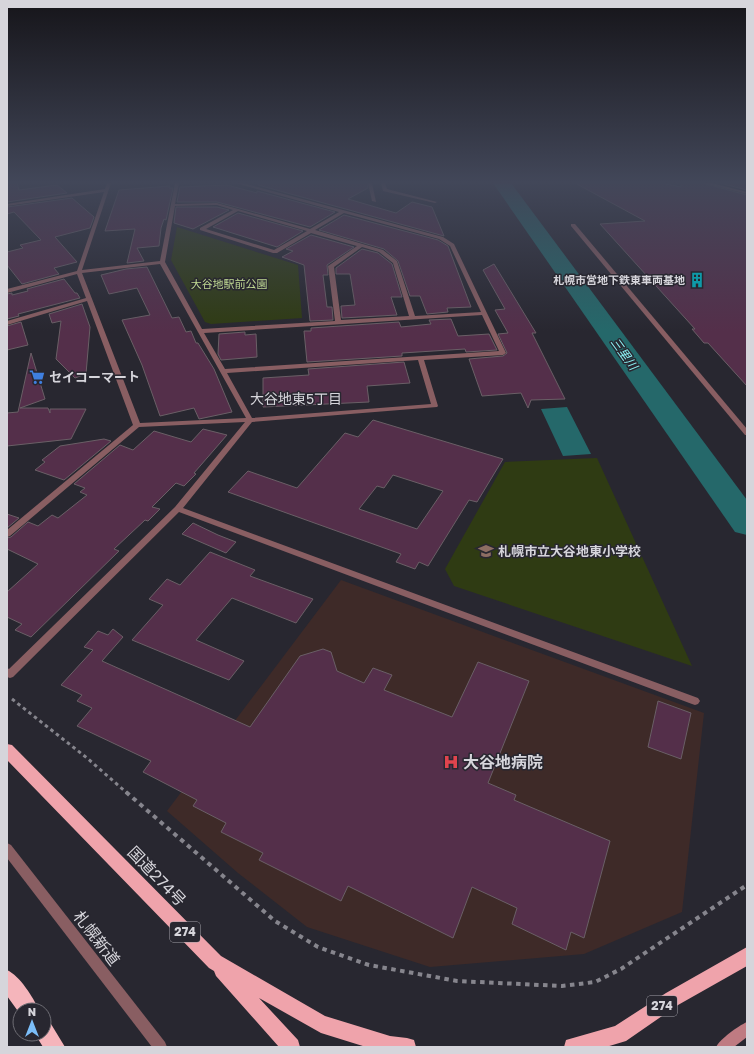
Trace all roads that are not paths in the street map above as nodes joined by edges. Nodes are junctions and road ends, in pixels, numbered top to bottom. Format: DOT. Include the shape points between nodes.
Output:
graph roads {
  1 [pos="93,232"];
  2 [pos="168,232"];
  3 [pos="209,232"];
  4 [pos="307,232"];
  5 [pos="318,232"];
  6 [pos="420,232"];
  7 [pos="579,232"];
  8 [pos="362,245"];
  9 [pos="162,262"];
  10 [pos="79,272"];
  11 [pos="8,289"];
  12 [pos="89,299"];
  13 [pos="484,313"];
  14 [pos="412,316"];
  15 [pos="338,321"];
  16 [pos="7,323"];
  17 [pos="201,330"];
  18 [pos="420,358"];
  19 [pos="222,371"];
  20 [pos="250,420"];
  21 [pos="137,426"];
  22 [pos="747,433"];
  23 [pos="178,509"];
  24 [pos="7,534"];
  25 [pos="7,672"];
  26 [pos="695,702"];
  27 [pos="7,750"];
  28 [pos="7,850"];
  29 [pos="747,956"];
  30 [pos="215,962"];
  31 [pos="7,980"];
  32 [pos="23,1002"];
  33 [pos="747,1029"];
  34 [pos="160,1047"];
  35 [pos="291,1047"];
  36 [pos="407,1047"];
  37 [pos="573,1047"];
  38 [pos="723,1047"];
  1 -- 10 [label="street"];
  2 -- 9 [label="street"];
  3 -- 4 [label="street" via="275,252"];
  5 -- 8 [label="street"];
  6 -- 13 [label="street" via="441,238 452,245"];
  7 -- 22 [label="street"];
  8 -- 14 [label="street" via="381,251 395,262"];
  8 -- 15 [label="street" via="331,266"];
  9 -- 10 [label="street"];
  9 -- 17 [label="street"];
  10 -- 11 [label="street"];
  10 -- 12 [label="street"];
  12 -- 16 [label="street"];
  12 -- 21 [label="street"];
  13 -- 14 [label="street"];
  13 -- 18 [label="street" via="503,353"];
  14 -- 15 [label="street"];
  15 -- 17 [label="street"];
  17 -- 19 [label="street"];
  18 -- 19 [label="street"];
  18 -- 20 [label="street" via="435,406"];
  19 -- 20 [label="street"];
  20 -- 21 [label="street"];
  20 -- 23 [label="street"];
  21 -- 24 [label="street"];
  23 -- 25 [label="street" via="10,674"];
  23 -- 26 [label="street"];
  27 -- 30 [label="highway, 国道274号 / 274"];
  28 -- 34 [label="street, 札幌新道"];
  29 -- 37 [label="highway, 274" via="672,999 619,1034"];
  30 -- 35 [label="highway"];
  30 -- 36 [label="highway, 国道274号 / 274" via="321,1024 390,1045"];
  31 -- 32 [label="highway"];
  33 -- 38 [label="main road"];
}
